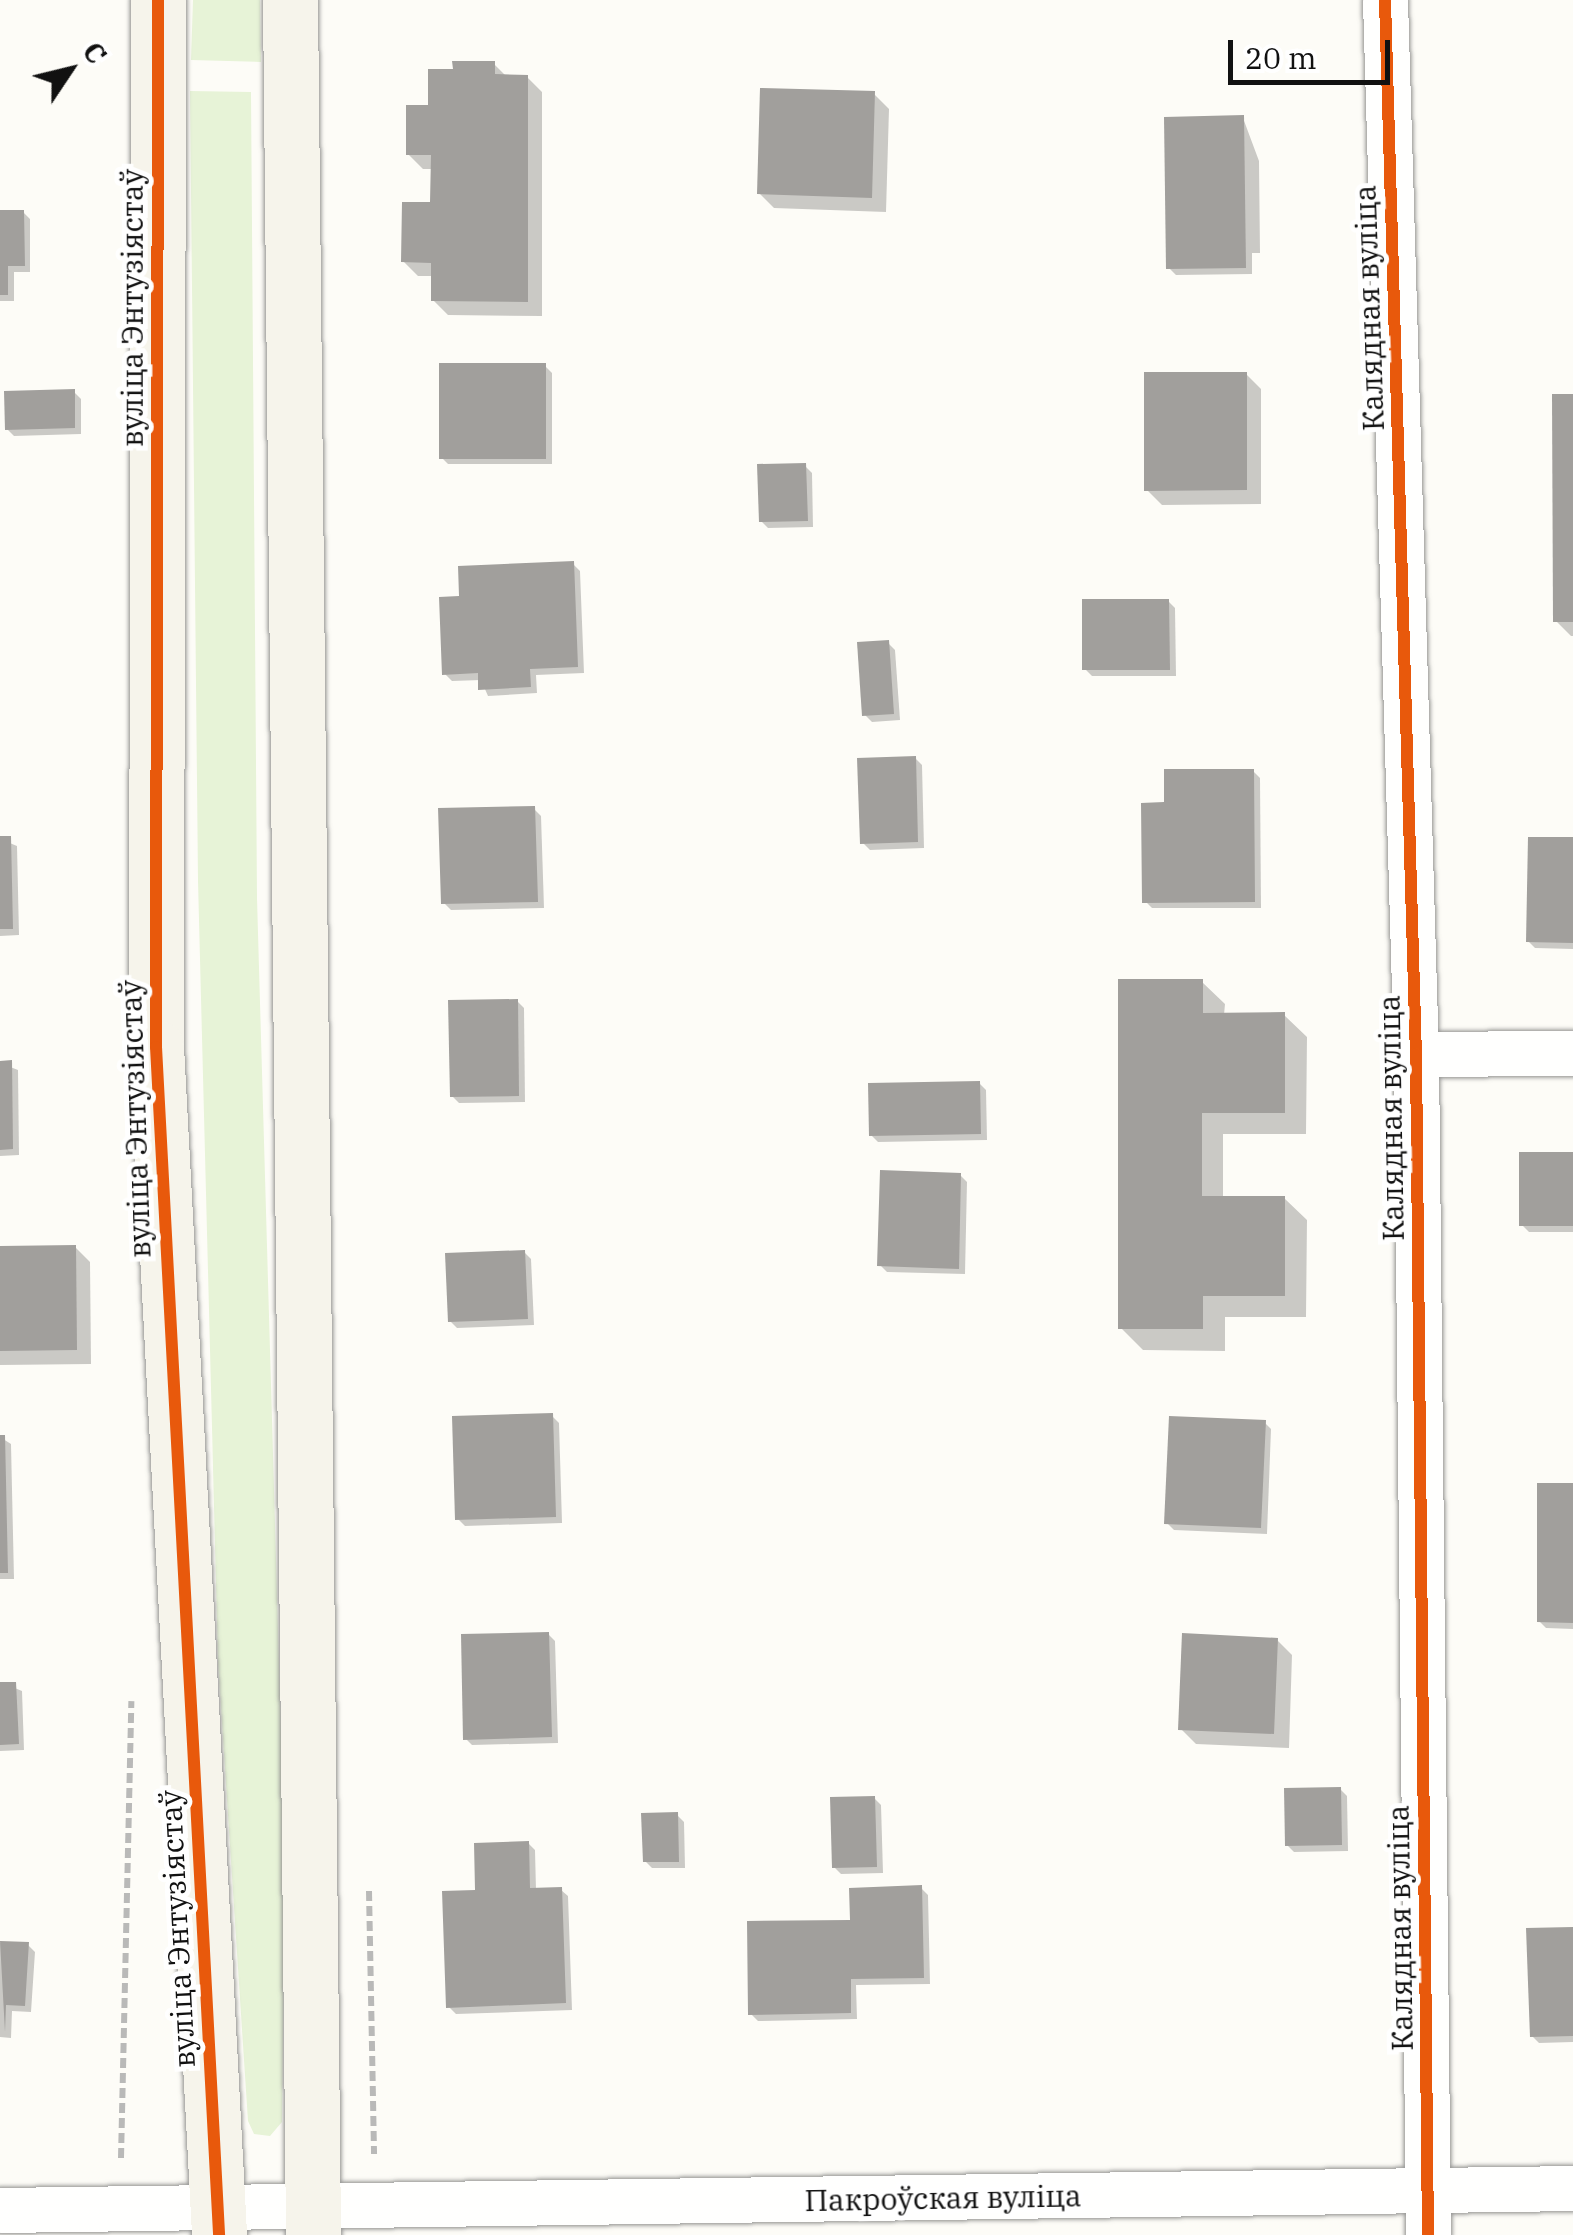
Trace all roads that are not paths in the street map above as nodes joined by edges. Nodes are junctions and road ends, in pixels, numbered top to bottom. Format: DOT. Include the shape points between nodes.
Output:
graph roads {
  1 [pos="158,0"];
  2 [pos="290,0"];
  3 [pos="1385,0"];
  4 [pos="1573,1053"];
  5 [pos="1416,1054"];
  6 [pos="1573,2188"];
  7 [pos="1427,2190"];
  8 [pos="0,2210"];
  9 [pos="219,2219"];
  10 [pos="313,2221"];
  11 [pos="1428,2235"];
  1 -- 9 [label="street, вуліца Энтузіястаў" via="156,1048"];
  2 -- 10 [label="street"];
  3 -- 5 [label="street, Калядная вуліца"];
  4 -- 5 [label="street"];
  5 -- 7 [label="street, Калядная вуліца"];
  6 -- 7 [label="street, Пакроўская вуліца"];
  7 -- 10 [label="street, Пакроўская вуліца"];
  7 -- 11 [label="street, Калядная вуліца"];
  8 -- 9 [label="street, Пакроўская вуліца"];
  9 -- 10 [label="street, Пакроўская вуліца"];
}
